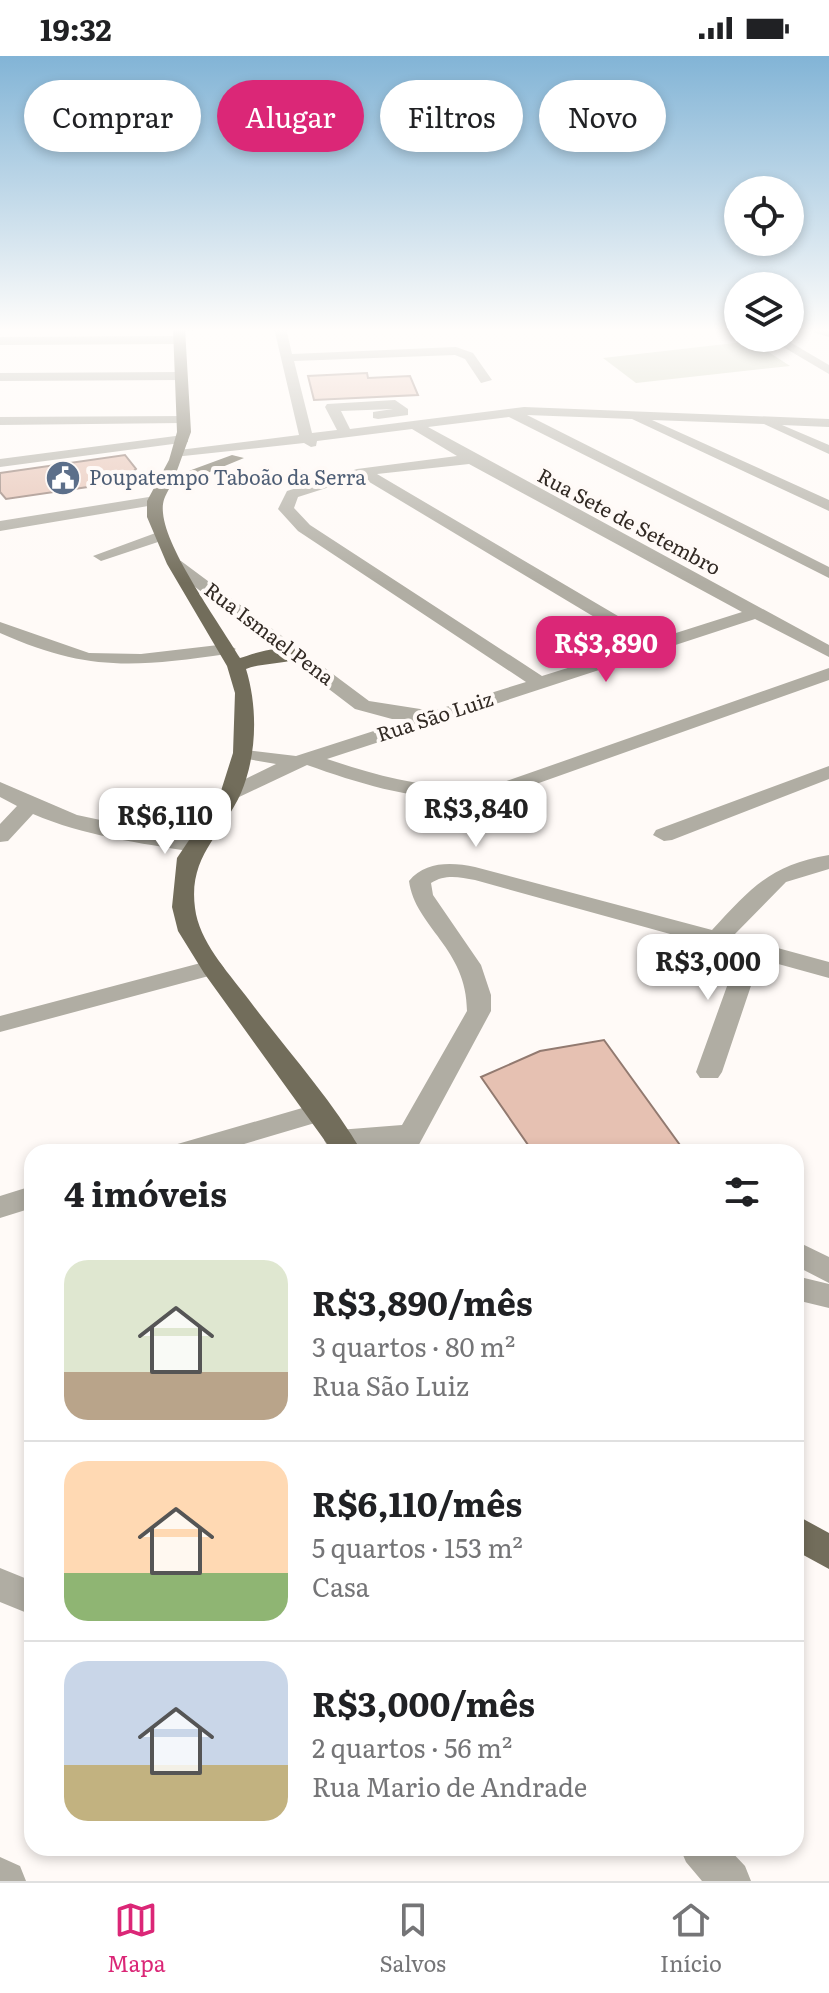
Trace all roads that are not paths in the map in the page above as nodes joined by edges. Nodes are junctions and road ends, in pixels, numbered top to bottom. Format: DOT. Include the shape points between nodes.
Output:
graph roads {
  1 [pos="182,413"];
  2 [pos="302,413"];
  3 [pos="491,413"];
  4 [pos="512,413"];
  5 [pos="625,413"];
  6 [pos="629,413"];
  7 [pos="182,419"];
  8 [pos="757,419"];
  9 [pos="0,421"];
  10 [pos="405,424"];
  11 [pos="829,425"];
  12 [pos="308,439"];
  13 [pos="829,450"];
  14 [pos="179,451"];
  15 [pos="237,458"];
  16 [pos="471,459"];
  17 [pos="0,463"];
  18 [pos="365,473"];
  19 [pos="163,486"];
  20 [pos="155,501"];
  21 [pos="829,506"];
  22 [pos="0,526"];
  23 [pos="161,536"];
  24 [pos="101,556"];
  25 [pos="175,564"];
  26 [pos="829,573"];
  27 [pos="756,613"];
  28 [pos="0,627"];
  29 [pos="654,645"];
  30 [pos="829,652"];
  31 [pos="297,654"];
  32 [pos="231,658"];
  33 [pos="829,674"];
  34 [pos="540,683"];
  35 [pos="362,705"];
  36 [pos="443,713"];
  37 [pos="341,749"];
  38 [pos="243,753"];
  39 [pos="302,760"];
  40 [pos="829,772"];
  41 [pos="0,788"];
  42 [pos="230,794"];
  43 [pos="29,806"];
  44 [pos="664,835"];
  45 [pos="0,836"];
  46 [pos="194,846"];
  47 [pos="829,862"];
  48 [pos="719,937"];
  49 [pos="752,948"];
  50 [pos="212,968"];
  51 [pos="829,970"];
  52 [pos="0,1024"];
  53 [pos="709,1072"];
  54 [pos="316,1113"];
  55 [pos="407,1142"];
  56 [pos="211,1144"];
  57 [pos="341,1144"];
  58 [pos="353,1144"];
  59 [pos="24,1200"];
  60 [pos="0,1207"];
  61 [pos="804,1257"];
  62 [pos="829,1271"];
  63 [pos="804,1290"];
  64 [pos="829,1296"];
  65 [pos="804,1536"];
  66 [pos="829,1553"];
  67 [pos="0,1585"];
  68 [pos="24,1595"];
  69 [pos="707,1856"];
  70 [pos="0,1878"];
  71 [pos="5,1881"];
  72 [pos="730,1881"];
  1 -- 7 [label="main road"];
  2 -- 12 [label="street"];
  3 -- 10 [label="street"];
  4 -- 26 [label="street"];
  5 -- 21 [label="street"];
  6 -- 8 [label="street"];
  7 -- 9 [label="street"];
  7 -- 14 [label="main road"];
  8 -- 11 [label="street"];
  8 -- 13 [label="street"];
  10 -- 12 [label="street"];
  10 -- 12 [label="street" via="340,424"];
  10 -- 16 [label="street, Rua Sete de Setembro"];
  12 -- 14 [label="street"];
  12 -- 15 [label="street"];
  14 -- 15 [label="street"];
  14 -- 17 [label="street"];
  14 -- 19 [label="main road"];
  15 -- 19 [label="main road"];
  16 -- 18 [label="street"];
  16 -- 27 [label="street, Rua Sete de Setembro"];
  18 -- 29 [label="street"];
  18 -- 34 [label="street" via="307,487 292,494 286,509 304,528"];
  19 -- 20 [label="main road"];
  20 -- 22 [label="street"];
  20 -- 23 [label="main road"];
  23 -- 24 [label="street"];
  23 -- 25 [label="main road"];
  25 -- 31 [label="street, Rua Ismael Pena"];
  25 -- 32 [label="main road"];
  27 -- 29 [label="street, Rua São Luiz"];
  27 -- 30 [label="street, Rua Sete de Setembro"];
  28 -- 32 [label="street" via="89,658"];
  29 -- 34 [label="street, Rua São Luiz"];
  31 -- 32 [label="main road"];
  31 -- 35 [label="street, Rua Ismael Pena"];
  32 -- 38 [label="main road" via="244,693"];
  33 -- 39 [label="street" via="488,793 447,796 416,791"];
  34 -- 36 [label="street, Rua São Luiz"];
  35 -- 36 [label="street, Rua Ismael Pena" via="404,714"];
  35 -- 37 [label="street" via="359,725"];
  36 -- 37 [label="street, Rua São Luiz"];
  37 -- 39 [label="street, Rua São Luiz"];
  38 -- 39 [label="street, Rua São Luiz"];
  38 -- 42 [label="main road"];
  39 -- 42 [label="street, Rua São Luiz"];
  40 -- 44 [label="street"];
  41 -- 43 [label="street"];
  42 -- 46 [label="main road"];
  43 -- 45 [label="street"];
  43 -- 46 [label="street" via="91,828"];
  46 -- 50 [label="main road" via="183,884 183,907"];
  47 -- 48 [label="street" via="799,865 777,875"];
  48 -- 49 [label="street"];
  48 -- 55 [label="street" via="462,870 428,873 420,881 422,895 481,993 479,1011"];
  49 -- 51 [label="street"];
  49 -- 53 [label="street"];
  50 -- 52 [label="street"];
  50 -- 54 [label="main road"];
  54 -- 56 [label="street"];
  54 -- 57 [label="main road"];
  55 -- 58 [label="street"];
  59 -- 60 [label="street"];
  61 -- 62 [label="street"];
  63 -- 64 [label="street"];
  65 -- 66 [label="main road"];
  67 -- 68 [label="street"];
  69 -- 72 [label="street"];
  70 -- 71 [label="street"];
}
